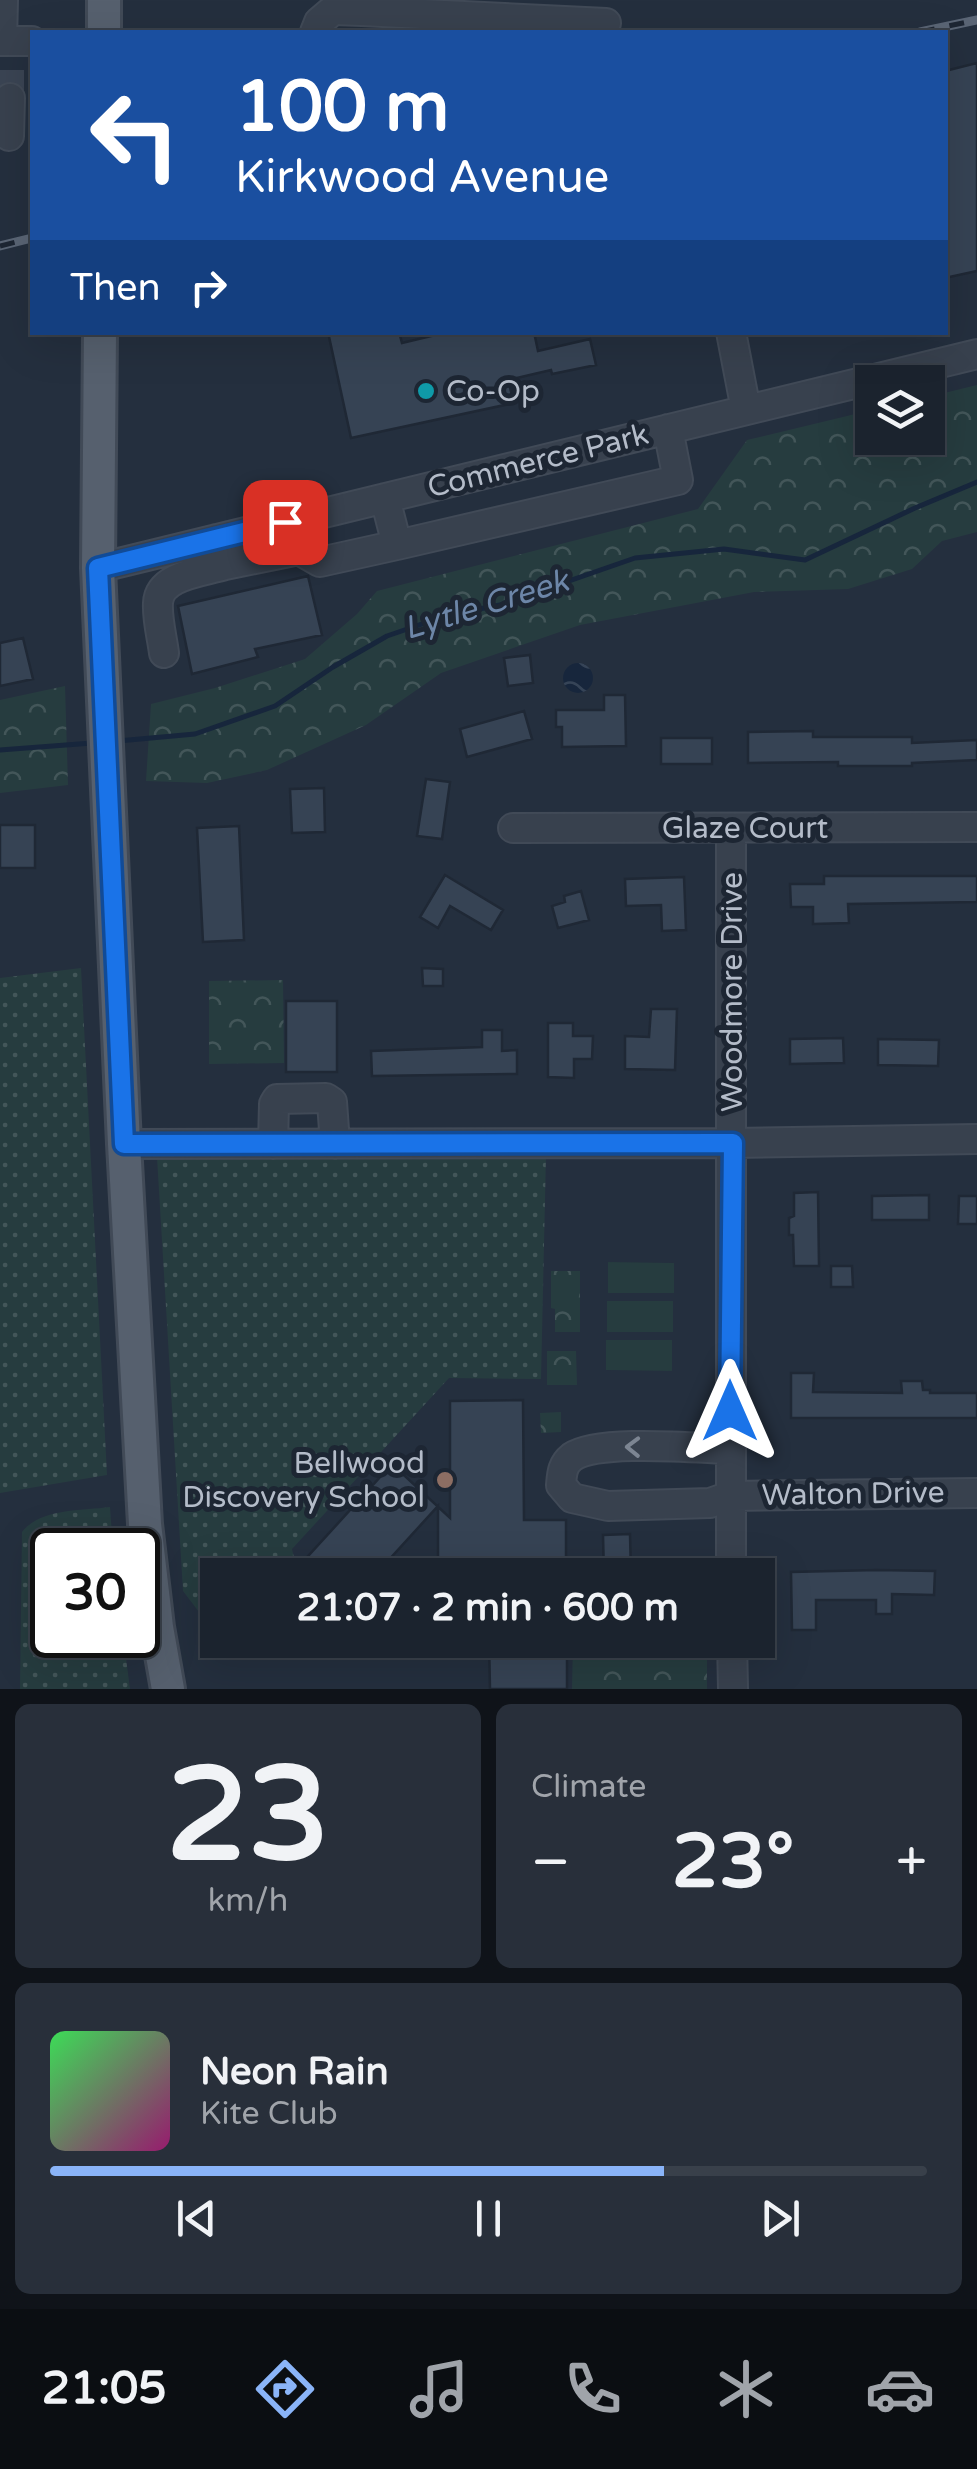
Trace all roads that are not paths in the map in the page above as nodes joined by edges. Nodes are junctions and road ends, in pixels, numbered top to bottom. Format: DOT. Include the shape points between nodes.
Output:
graph roads {
  1 [pos="3,0"];
  2 [pos="104,0"];
  3 [pos="362,5"];
  4 [pos="606,23"];
  5 [pos="104,30"];
  6 [pos="316,30"];
  7 [pos="11,45"];
  8 [pos="10,98"];
  9 [pos="14,136"];
  10 [pos="100,335"];
  11 [pos="732,335"];
  12 [pos="977,354"];
  13 [pos="746,410"];
  14 [pos="668,429"];
  15 [pos="385,498"];
  16 [pos="397,544"];
  17 [pos="220,552"];
  18 [pos="98,568"];
  19 [pos="164,652"];
  20 [pos="977,826"];
  21 [pos="514,828"];
  22 [pos="731,828"];
  23 [pos="977,1139"];
  24 [pos="733,1143"];
  25 [pos="124,1144"];
  26 [pos="272,1144"];
  27 [pos="334,1144"];
  28 [pos="730,1449"];
  29 [pos="977,1493"];
  30 [pos="730,1496"];
  31 [pos="731,1558"];
  32 [pos="732,1658"];
  33 [pos="168,1689"];
  34 [pos="733,1689"];
  1 -- 7 [label="street"];
  2 -- 5 [label="main road"];
  3 -- 4 [label="street"];
  3 -- 6 [label="street" via="333,10"];
  8 -- 9 [label="street"];
  10 -- 18 [label="main road"];
  11 -- 13 [label="street"];
  12 -- 13 [label="street, Commerce Park"];
  13 -- 14 [label="street, Commerce Park"];
  14 -- 15 [label="street, Commerce Park"];
  14 -- 16 [label="street" via="678,480"];
  15 -- 16 [label="street"];
  15 -- 17 [label="street, Commerce Park"];
  16 -- 17 [label="street" via="320,562 299,550"];
  17 -- 18 [label="street, Commerce Park"];
  17 -- 19 [label="street" via="160,591"];
  18 -- 25 [label="main road"];
  20 -- 22 [label="street, Glaze Court"];
  21 -- 22 [label="street, Glaze Court"];
  22 -- 24 [label="street, Woodmore Drive"];
  23 -- 24 [label="street"];
  24 -- 27 [label="street"];
  24 -- 28 [label="street, Woodmore Drive"];
  25 -- 26 [label="street"];
  25 -- 33 [label="main road" via="146,1524"];
  26 -- 27 [label="street"];
  26 -- 27 [label="street" via="277,1099 326,1098 332,1102"];
  28 -- 30 [label="street, Woodmore Drive"];
  28 -- 30 [label="street, Walton Drive, one-way" via="606,1447 574,1456 562,1469 561,1485 572,1498 608,1506 710,1503"];
  29 -- 30 [label="street, Walton Drive"];
  30 -- 31 [label="street, Woodmore Drive"];
  32 -- 34 [label="street"];
}
